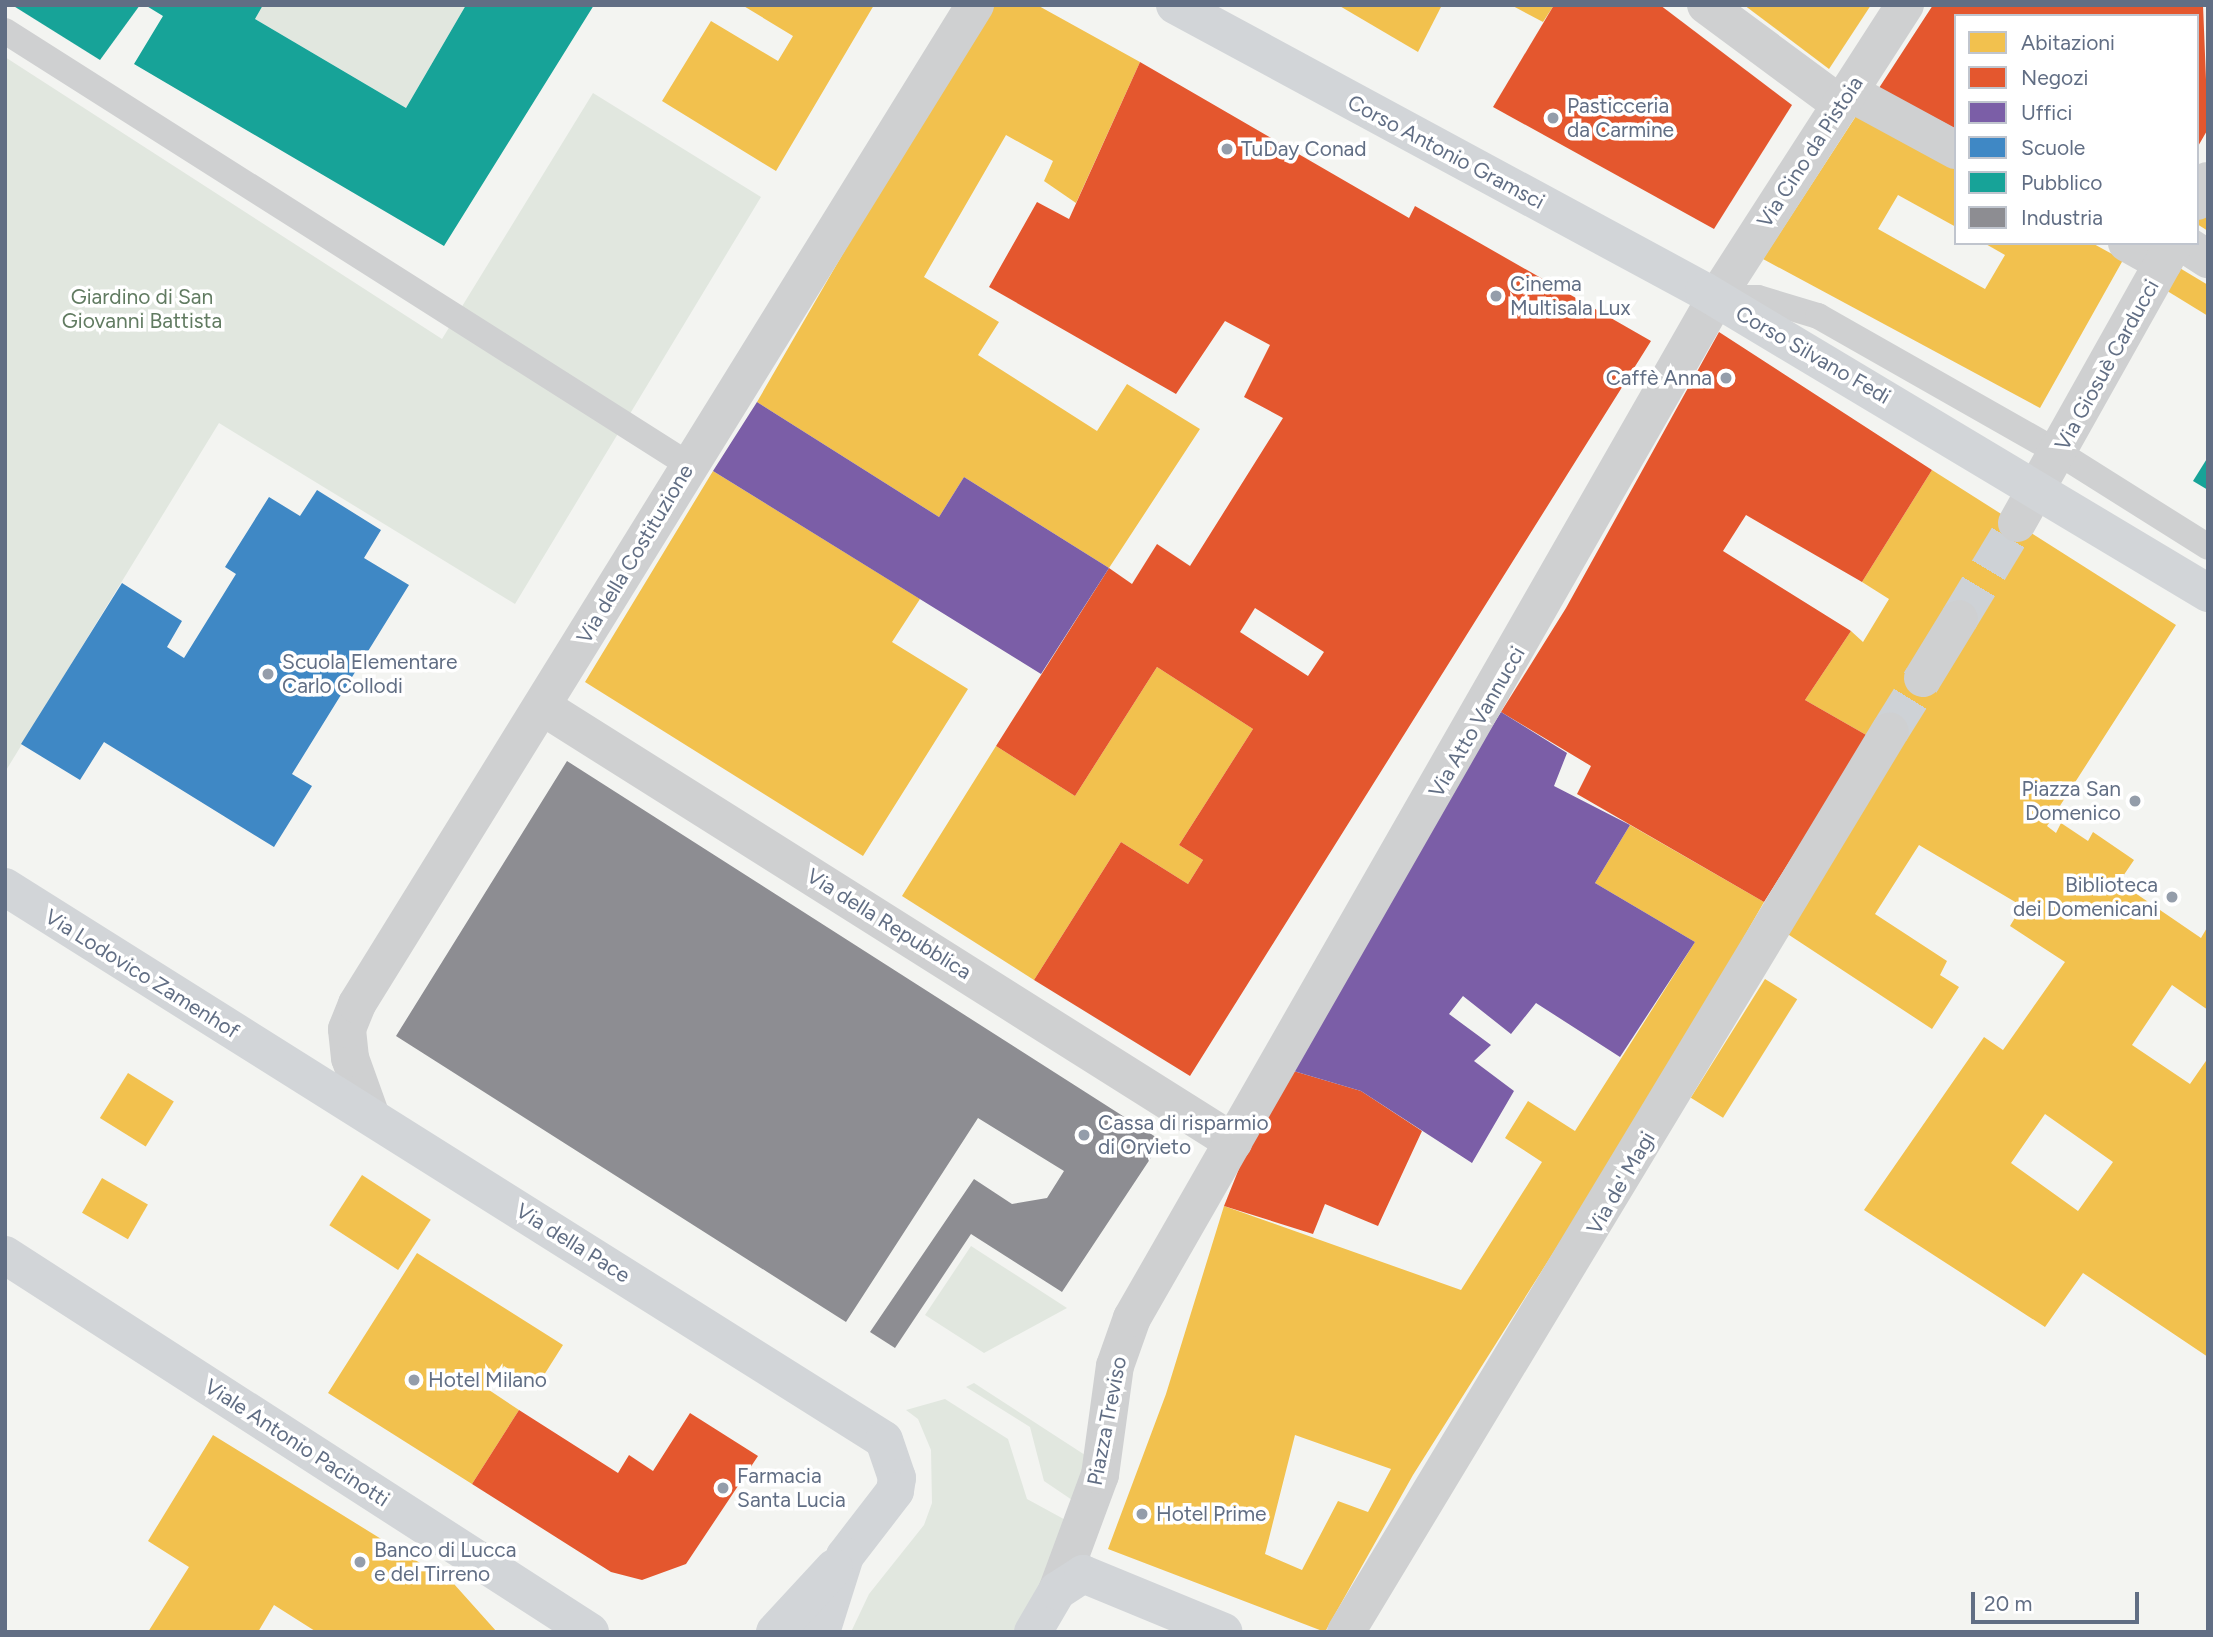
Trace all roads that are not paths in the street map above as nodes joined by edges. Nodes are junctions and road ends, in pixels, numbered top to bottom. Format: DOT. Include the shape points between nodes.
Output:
graph roads {
  1 [pos="965,5"];
  2 [pos="975,5"];
  3 [pos="1175,5"];
  4 [pos="1706,5"];
  5 [pos="1905,5"];
  6 [pos="5,31"];
  7 [pos="1845,98"];
  8 [pos="1954,149"];
  9 [pos="2208,181"];
  10 [pos="2199,197"];
  11 [pos="2140,245"];
  12 [pos="2174,250"];
  13 [pos="2208,259"];
  14 [pos="1716,298"];
  15 [pos="2059,453"];
  16 [pos="686,463"];
  17 [pos="2040,487"];
  18 [pos="2017,523"];
  19 [pos="2208,547"];
  20 [pos="2208,593"];
  21 [pos="1958,619"];
  22 [pos="1923,678"];
  23 [pos="543,707"];
  24 [pos="1890,731"];
  25 [pos="5,887"];
  26 [pos="279,1060"];
  27 [pos="362,1110"];
  28 [pos="1233,1142"];
  29 [pos="5,1255"];
  30 [pos="845,1556"];
  31 [pos="1057,1591"];
  32 [pos="590,1632"];
  33 [pos="775,1632"];
  34 [pos="821,1632"];
  35 [pos="1033,1632"];
  36 [pos="1224,1632"];
  37 [pos="1346,1632"];
  1 -- 16 [label="lane, Via della Costituzione"];
  2 -- 16 [label="street, Via della Costituzione"];
  3 -- 14 [label="street, Corso Antonio Gramsci"];
  4 -- 7 [label="street" via="1804,78"];
  5 -- 7 [label="street, Via Cino da Pistoia"];
  6 -- 16 [label="lane"];
  7 -- 8 [label="street"];
  7 -- 14 [label="street, Via Cino da Pistoia"];
  9 -- 10 [label="street"];
  11 -- 12 [label="street"];
  12 -- 13 [label="street"];
  12 -- 15 [label="street, Via Giosuè Carducci"];
  14 -- 15 [label="lane, Corso Silvano Fedi" via="1758,298 1818,316"];
  14 -- 17 [label="street, Corso Silvano Fedi"];
  14 -- 28 [label="street, Via Atto Vannucci"];
  15 -- 17 [label="street, Via Giosuè Carducci"];
  15 -- 19 [label="lane, Corso Silvano Fedi"];
  16 -- 23 [label="street, Via della Costituzione"];
  16 -- 27 [label="lane, Via della Costituzione" via="348,997 333,1040"];
  17 -- 18 [label="street"];
  17 -- 20 [label="street, Corso Silvano Fedi"];
  21 -- 22 [label="street"];
  23 -- 27 [label="street, Via della Costituzione" via="357,1004 346,1029"];
  23 -- 28 [label="street, Via della Repubblica"];
  24 -- 37 [label="street, Via de' Magi"];
  25 -- 26 [label="street, Via Lodovico Zamenhof"];
  26 -- 27 [label="street, Via della Pace"];
  27 -- 30 [label="street, Via della Pace" via="884,1440 897,1478 888,1503"];
  28 -- 31 [label="street, Piazza Treviso" via="1132,1318 1115,1366 1100,1475"];
  29 -- 32 [label="street, Viale Antonio Pacinotti"];
  30 -- 33 [label="street"];
  30 -- 34 [label="street"];
  31 -- 35 [label="street, Piazza Treviso"];
  31 -- 36 [label="street" via="1083,1574"];
}
